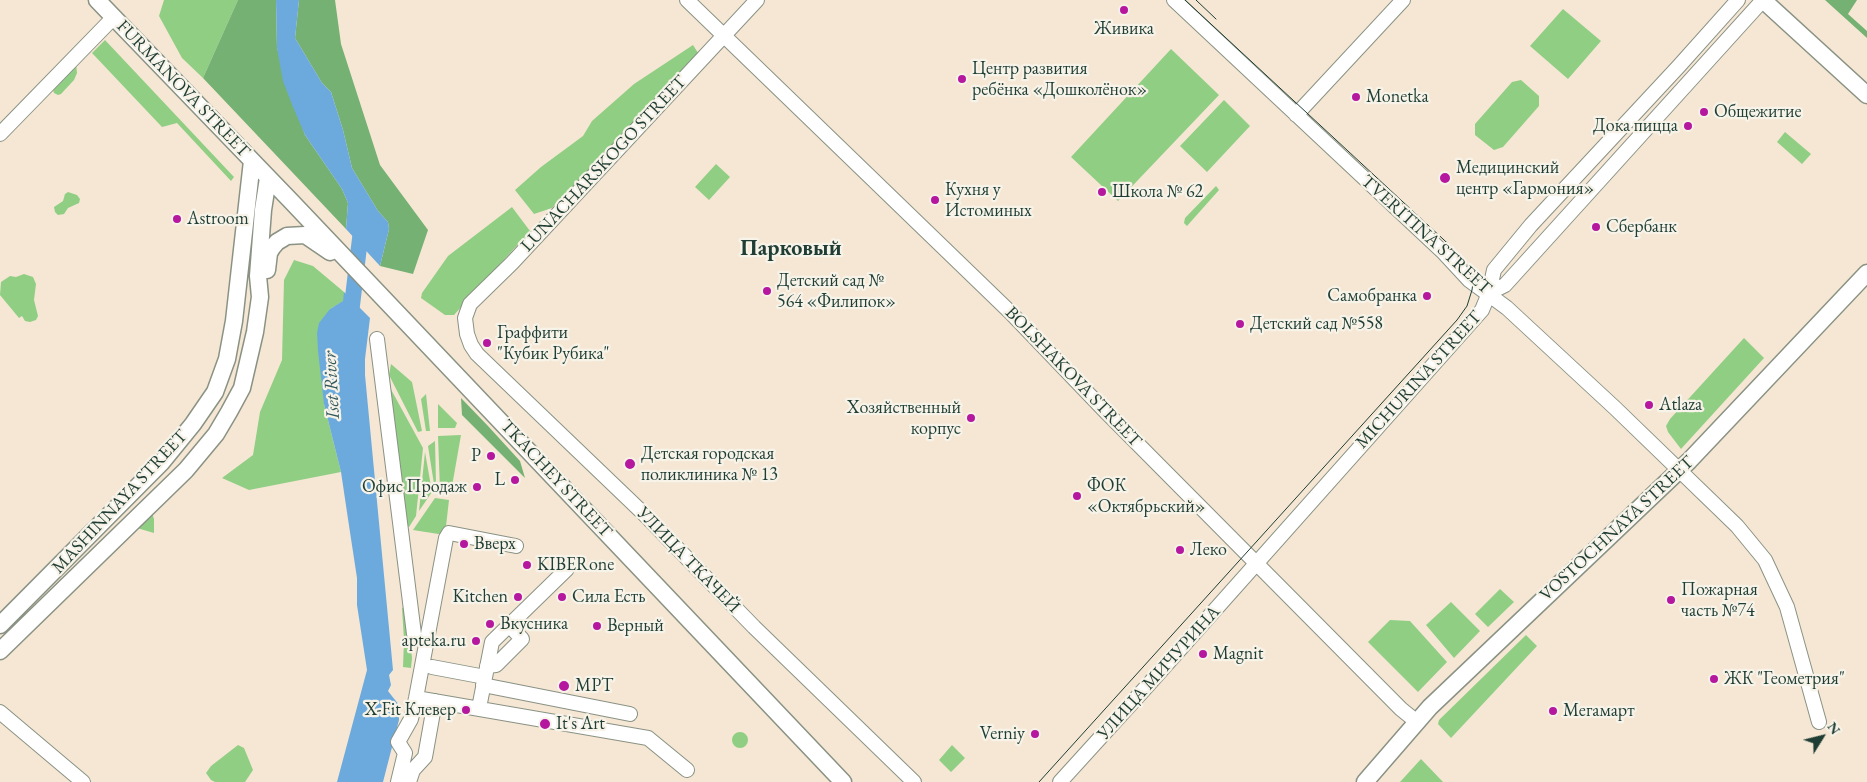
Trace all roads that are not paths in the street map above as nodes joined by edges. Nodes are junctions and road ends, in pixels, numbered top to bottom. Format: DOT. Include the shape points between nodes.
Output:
graph roads {
  1 [pos="97,0"];
  2 [pos="687,0"];
  3 [pos="757,0"];
  4 [pos="1174,0"];
  5 [pos="1403,0"];
  6 [pos="1738,0"];
  7 [pos="1763,0"];
  8 [pos="114,17"];
  9 [pos="725,35"];
  10 [pos="1867,95"];
  11 [pos="1296,115"];
  12 [pos="0,134"];
  13 [pos="252,161"];
  14 [pos="268,178"];
  15 [pos="316,236"];
  16 [pos="1867,274"];
  17 [pos="1489,293"];
  18 [pos="260,297"];
  19 [pos="467,334"];
  20 [pos="377,339"];
  21 [pos="1680,470"];
  22 [pos="516,546"];
  23 [pos="1257,563"];
  24 [pos="567,569"];
  25 [pos="0,625"];
  26 [pos="509,625"];
  27 [pos="414,634"];
  28 [pos="0,651"];
  29 [pos="432,666"];
  30 [pos="485,676"];
  31 [pos="426,699"];
  32 [pos="479,708"];
  33 [pos="0,712"];
  34 [pos="630,714"];
  35 [pos="1417,722"];
  36 [pos="1819,722"];
  37 [pos="686,770"];
  38 [pos="411,776"];
  39 [pos="83,782"];
  40 [pos="398,782"];
  41 [pos="843,782"];
  42 [pos="914,782"];
  43 [pos="1060,782"];
  44 [pos="1365,782"];
  1 -- 8 [label="main road, FURMANOVA STREET"];
  2 -- 9 [label="street, BOLSHAKOVA STREET"];
  3 -- 9 [label="street, LUNACHARSKOGO STREET"];
  4 -- 11 [label="street, TVERITINA STREET"];
  5 -- 11 [label="street"];
  6 -- 17 [label="street" via="1531,225 1492,274"];
  7 -- 10 [label="main road"];
  7 -- 17 [label="street, MICHURINA STREET" via="1505,285"];
  8 -- 12 [label="street"];
  8 -- 13 [label="main road, FURMANOVA STREET"];
  9 -- 19 [label="street, LUNACHARSKOGO STREET" via="470,304 465,318"];
  9 -- 23 [label="street, BOLSHAKOVA STREET" via="1020,321"];
  11 -- 17 [label="street, TVERITINA STREET" via="1444,252 1469,280"];
  13 -- 14 [label="main road, FURMANOVA STREET"];
  13 -- 25 [label="main road, MASHINNAYA STREET" via="234,320 227,360 216,392 162,462"];
  14 -- 15 [label="main road"];
  14 -- 18 [label="main road" via="258,276"];
  15 -- 18 [label="main road" via="287,236 277,242 269,253 266,287"];
  15 -- 41 [label="main road, TKACHEY STREET" via="351,265 399,314"];
  16 -- 21 [label="main road, VOSTOCHNAYA STREET"];
  17 -- 21 [label="street, TVERITINA STREET"];
  17 -- 23 [label="street, MICHURINA STREET" via="1482,310"];
  18 -- 28 [label="main road, MASHINNAYA STREET" via="242,388 216,434 186,470"];
  19 -- 42 [label="street, УЛИЦА ТКАЧЕЙ" via="477,354 644,514 754,627"];
  20 -- 27 [label="street"];
  21 -- 35 [label="main road, VOSTOCHNAYA STREET"];
  21 -- 36 [label="street, TVERITINA STREET" via="1765,560 1787,607"];
  22 -- 31 [label="street" via="449,533 446,538"];
  23 -- 35 [label="street, BOLSHAKOVA STREET" via="1401,710"];
  23 -- 43 [label="street, УЛИЦА МИЧУРИНА"];
  24 -- 26 [label="street"];
  26 -- 30 [label="street" via="492,642"];
  26 -- 30 [label="street" via="522,639"];
  29 -- 30 [label="street"];
  30 -- 32 [label="street"];
  30 -- 34 [label="street"];
  31 -- 32 [label="street"];
  31 -- 38 [label="street" via="425,757"];
  31 -- 40 [label="street" via="398,742 405,754"];
  32 -- 37 [label="street" via="648,738"];
  33 -- 39 [label="street"];
  35 -- 44 [label="main road, VOSTOCHNAYA STREET"];
}
